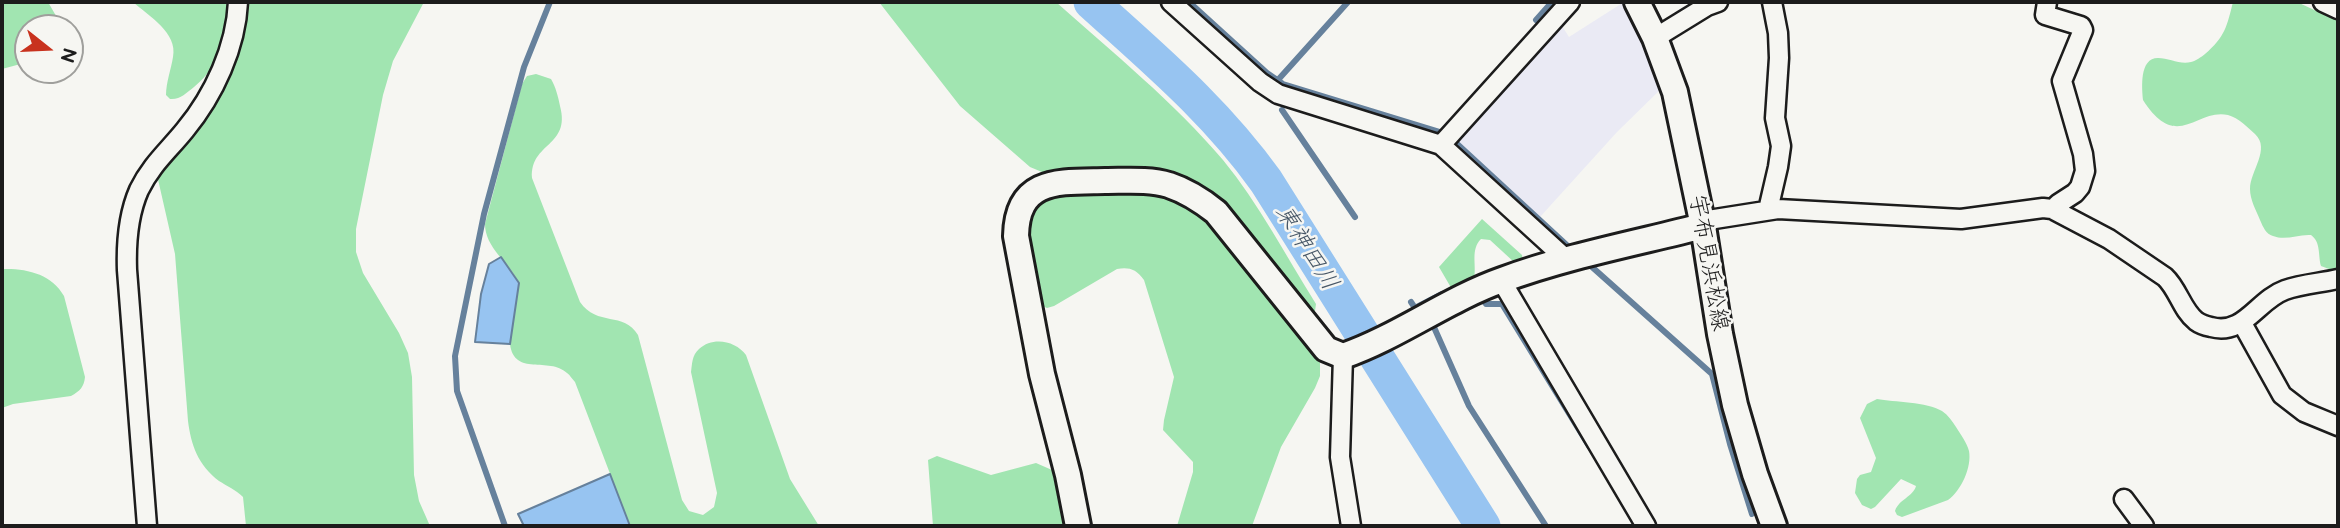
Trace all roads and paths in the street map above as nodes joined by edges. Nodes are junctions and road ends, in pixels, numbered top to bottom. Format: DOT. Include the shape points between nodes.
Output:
graph roads {
  1 [pos="238,2"];
  2 [pos="1171,2"];
  3 [pos="1570,2"];
  4 [pos="1637,2"];
  5 [pos="1718,2"];
  6 [pos="1772,2"];
  7 [pos="2047,2"];
  8 [pos="2323,2"];
  9 [pos="2338,9"];
  10 [pos="1655,37"];
  11 [pos="1441,145"];
  12 [pos="2056,210"];
  13 [pos="1768,211"];
  14 [pos="1703,224"];
  15 [pos="1567,260"];
  16 [pos="2338,279"];
  17 [pos="1500,280"];
  18 [pos="2242,323"];
  19 [pos="1347,354"];
  20 [pos="2338,426"];
  21 [pos="2124,499"];
  22 [pos="147,526"];
  23 [pos="1078,526"];
  24 [pos="1352,526"];
  25 [pos="1646,526"];
  26 [pos="1774,526"];
  27 [pos="2144,526"];
  1 -- 22 [label="street" via="220,73 184,131 149,172 128,229 127,270"];
  2 -- 11 [label="street" via="1278,94"];
  3 -- 11 [label="street"];
  4 -- 10 [label="street, 宇布見浜松線"];
  5 -- 10 [label="street"];
  6 -- 13 [label="street" via="1779,58 1775,118 1781,146"];
  7 -- 12 [label="street" via="2045,15 2083,30 2062,81 2085,171 2080,187"];
  8 -- 9 [label="street"];
  10 -- 14 [label="street, 宇布見浜松線" via="1675,92"];
  11 -- 15 [label="street"];
  12 -- 13 [label="street" via="1961,219"];
  12 -- 18 [label="street" via="2165,277 2194,320 2221,330"];
  13 -- 14 [label="street"];
  14 -- 15 [label="street"];
  14 -- 26 [label="street, 宇布見浜松線" via="1735,405"];
  15 -- 17 [label="street"];
  16 -- 18 [label="street" via="2285,290"];
  17 -- 19 [label="street"];
  17 -- 25 [label="street"];
  18 -- 20 [label="street" via="2281,395 2304,412"];
  19 -- 23 [label="street" via="1326,349 1216,212 1185,191 1149,181 1044,185 1021,206 1016,236"];
  19 -- 24 [label="street" via="1340,457"];
  21 -- 27 [label="street"];
}
